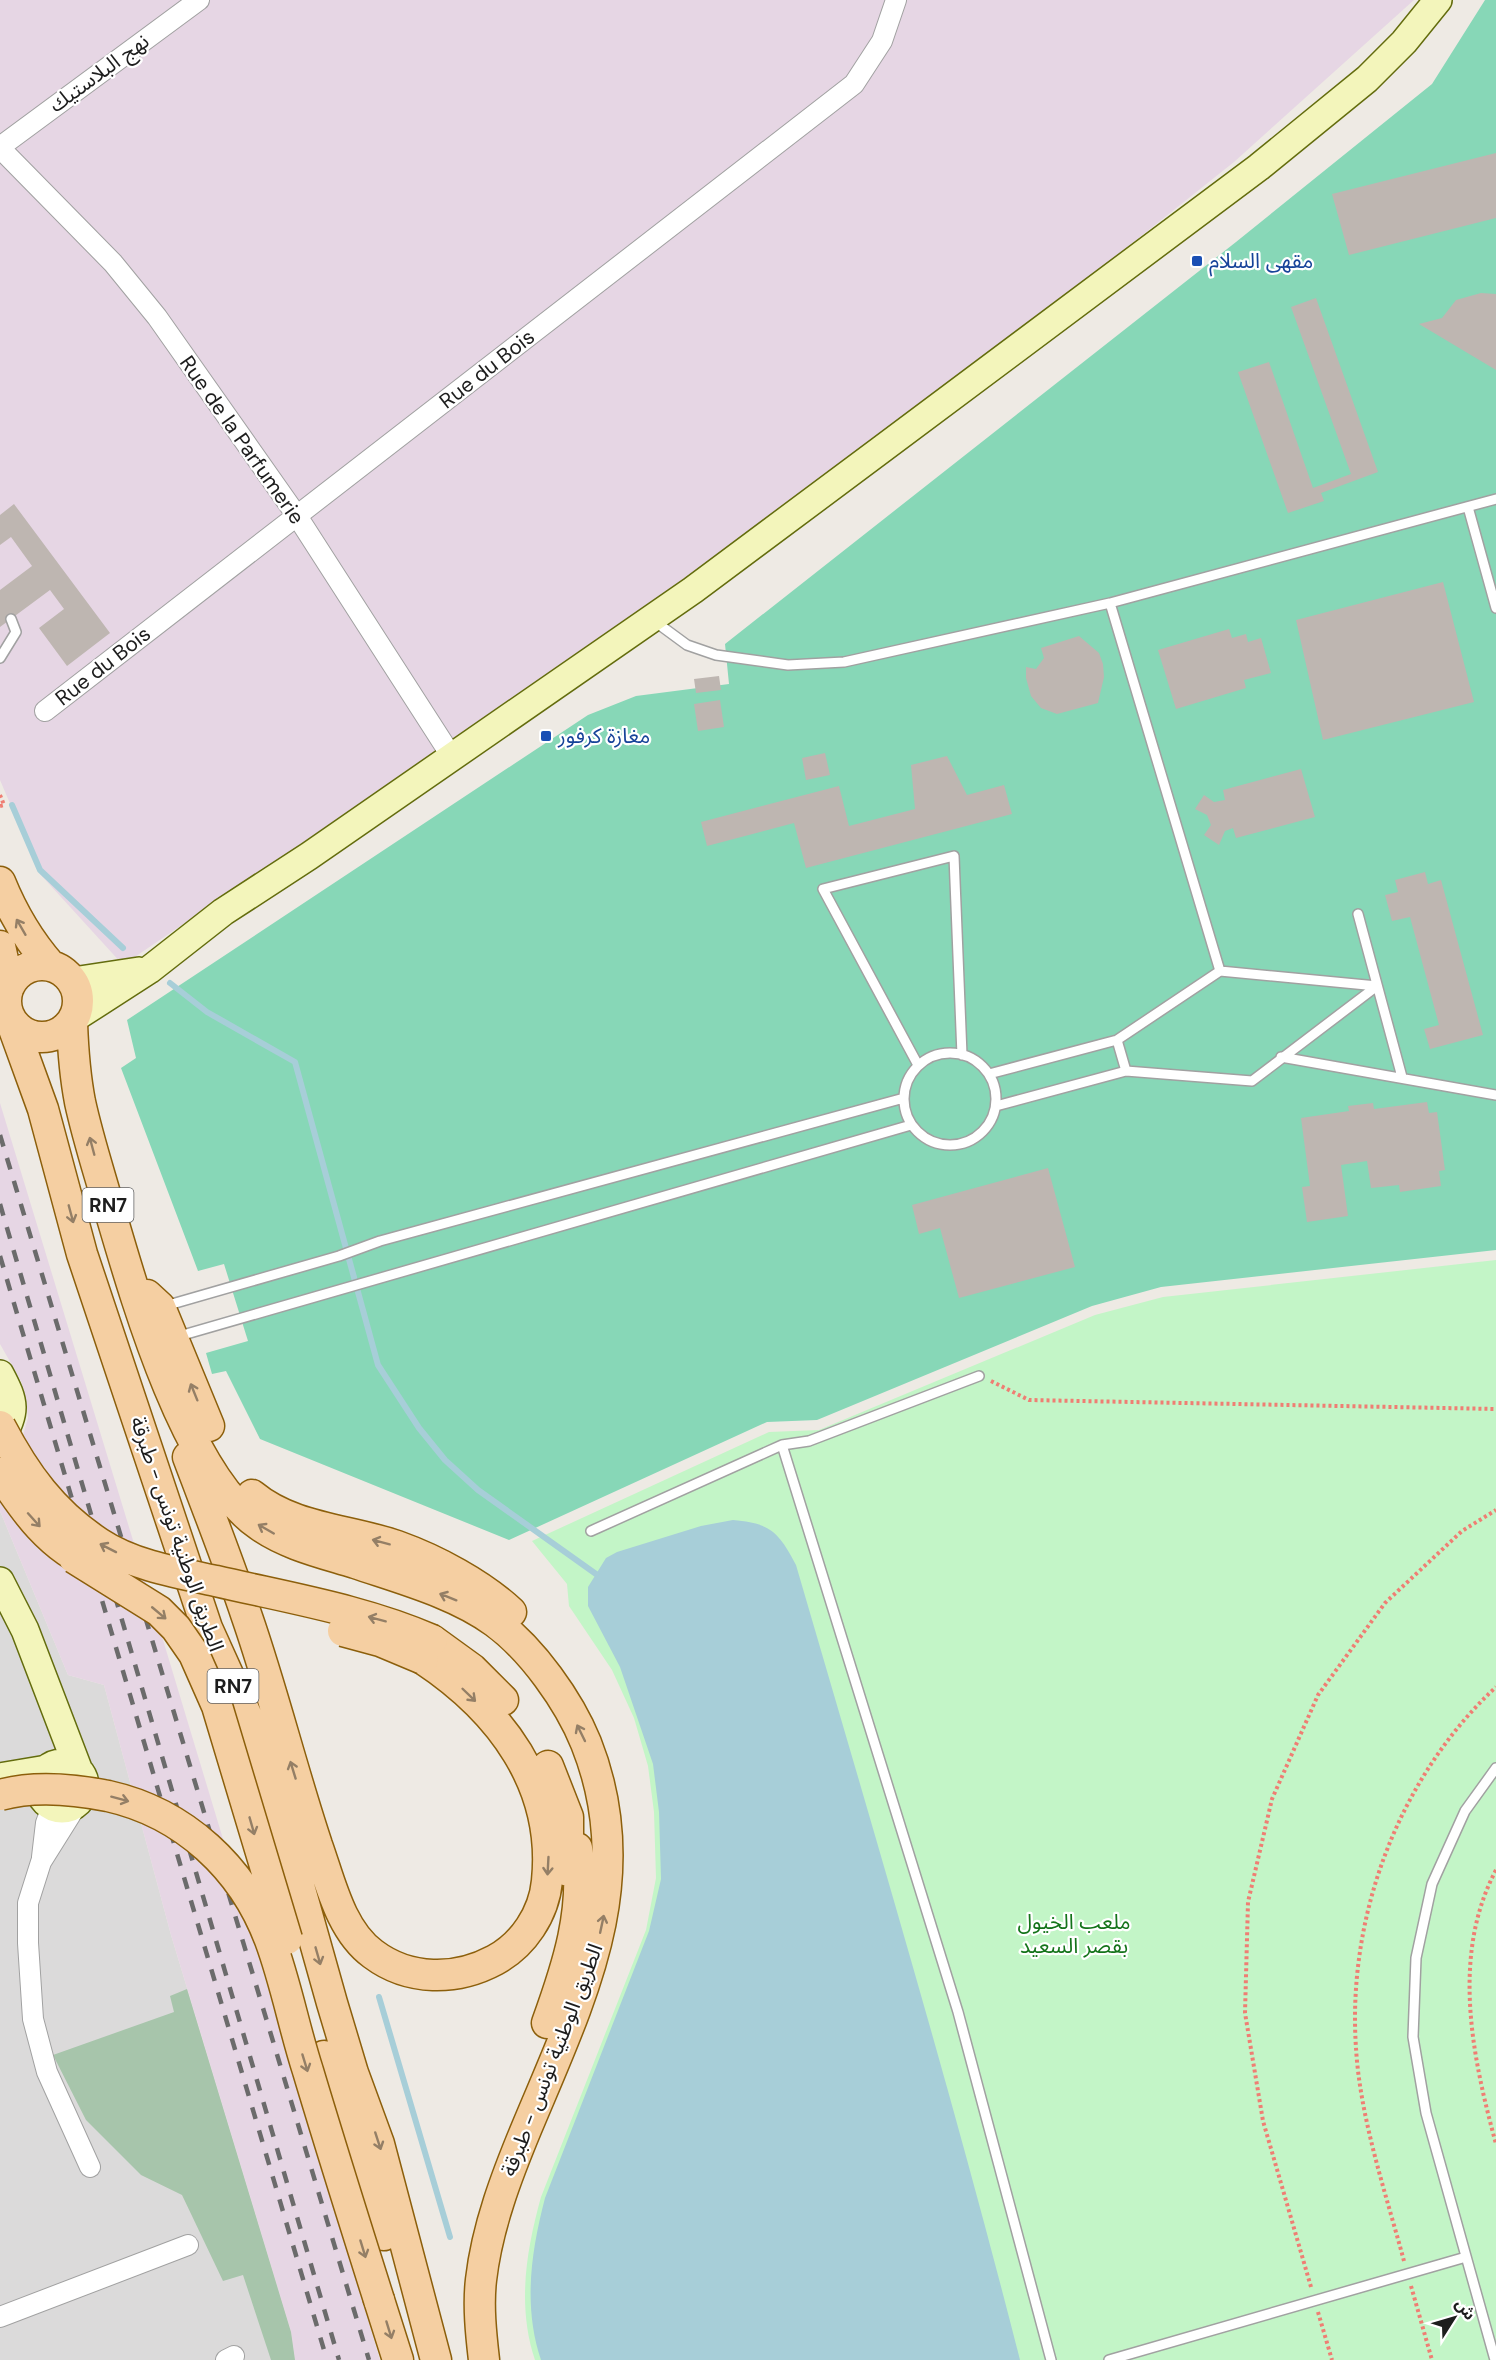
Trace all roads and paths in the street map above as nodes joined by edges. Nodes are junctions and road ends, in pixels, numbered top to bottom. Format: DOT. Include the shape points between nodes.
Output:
graph roads {
  1 [pos="199,0"];
  2 [pos="896,0"];
  3 [pos="1438,0"];
  4 [pos="0,148"];
  5 [pos="1496,499"];
  6 [pos="1468,507"];
  7 [pos="297,516"];
  8 [pos="1110,603"];
  9 [pos="1496,608"];
  10 [pos="11,619"];
  11 [pos="651,619"];
  12 [pos="0,658"];
  13 [pos="45,711"];
  14 [pos="452,757"];
  15 [pos="0,795"];
  16 [pos="0,806"];
  17 [pos="0,882"];
  18 [pos="1358,914"];
  19 [pos="0,946"];
  20 [pos="149,970"];
  21 [pos="1221,971"];
  22 [pos="62,974"];
  23 [pos="1377,986"];
  24 [pos="9,987"];
  25 [pos="10,1018"];
  26 [pos="74,1020"];
  27 [pos="1117,1040"];
  28 [pos="0,1048"];
  29 [pos="962,1054"];
  30 [pos="1281,1058"];
  31 [pos="918,1065"];
  32 [pos="1126,1071"];
  33 [pos="989,1074"];
  34 [pos="1402,1077"];
  35 [pos="1496,1095"];
  36 [pos="904,1098"];
  37 [pos="996,1106"];
  38 [pos="911,1125"];
  39 [pos="57,1166"];
  40 [pos="129,1276"];
  41 [pos="160,1308"];
  42 [pos="174,1338"];
  43 [pos="0,1374"];
  44 [pos="979,1376"];
  45 [pos="166,1382"];
  46 [pos="1496,1409"];
  47 [pos="0,1426"];
  48 [pos="0,1440"];
  49 [pos="782,1445"];
  50 [pos="0,1473"];
  51 [pos="1496,1510"];
  52 [pos="591,1531"];
  53 [pos="74,1558"];
  54 [pos="0,1581"];
  55 [pos="427,1649"];
  56 [pos="549,1680"];
  57 [pos="1496,1687"];
  58 [pos="58,1711"];
  59 [pos="259,1743"];
  60 [pos="1496,1768"];
  61 [pos="0,1777"];
  62 [pos="54,1788"];
  63 [pos="0,1795"];
  64 [pos="0,1801"];
  65 [pos="568,1817"];
  66 [pos="1496,1870"];
  67 [pos="1496,2144"];
  68 [pos="90,2167"];
  69 [pos="188,2245"];
  70 [pos="1466,2257"];
  71 [pos="1408,2274"];
  72 [pos="481,2283"];
  73 [pos="1315,2301"];
  74 [pos="0,2317"];
  75 [pos="428,2331"];
  76 [pos="398,2360"];
  77 [pos="436,2360"];
  78 [pos="483,2360"];
  79 [pos="1051,2360"];
  80 [pos="1109,2360"];
  81 [pos="1332,2360"];
  82 [pos="1432,2360"];
  83 [pos="1495,2360"];
  1 -- 4 [label="street, نهج البلاستيك"];
  2 -- 7 [label="street, Rue du Bois" via="882,41 854,84"];
  3 -- 11 [label="street" via="1367,79 1259,167"];
  4 -- 7 [label="street, Rue de la Parfumerie" via="113,262 157,317"];
  5 -- 6 [label="lane"];
  6 -- 8 [label="lane"];
  6 -- 9 [label="lane"];
  7 -- 13 [label="street, Rue du Bois"];
  7 -- 14 [label="street, Rue de la Parfumerie"];
  8 -- 11 [label="lane" via="894,653 844,662 788,665 716,655 687,645"];
  8 -- 21 [label="lane"];
  10 -- 12 [label="lane" via="16,632"];
  11 -- 14 [label="street"];
  14 -- 20 [label="street" via="223,912"];
  15 -- 16 [label="path" via="4,805"];
  22 -- 17 [label="main road, one-way" via="30,943"];
  18 -- 23 [label="lane"];
  19 -- 24 [label="main road, RN7"];
  20 -- 22 [label="street"];
  20 -- 26 [label="street"];
  21 -- 23 [label="lane"];
  21 -- 27 [label="lane"];
  22 -- 24 [label="main road" via="28,967"];
  22 -- 26 [label="main road, RN7" via="78,993"];
  23 -- 30 [label="lane"];
  23 -- 34 [label="lane"];
  24 -- 25 [label="main road, RN7" via="6,1006"];
  25 -- 26 [label="main road" via="18,1029 35,1037 58,1035"];
  25 -- 39 [label="main road, الطريق الوطنية تونس - طبرقة / RN7" via="43,1109"];
  40 -- 26 [label="main road, الطريق الوطنية تونس - طبرقة / RN7, one-way" via="80,1103 73,1055"];
  27 -- 32 [label="lane"];
  27 -- 33 [label="lane"];
  28 -- 39 [label="main road, RN7"];
  29 -- 31 [label="lane" via="933,1056"];
  29 -- 31 [label="lane" via="954,856 823,889"];
  29 -- 33 [label="lane" via="978,1062"];
  30 -- 32 [label="lane" via="1252,1081"];
  30 -- 34 [label="lane"];
  31 -- 36 [label="lane" via="907,1081"];
  32 -- 37 [label="lane"];
  33 -- 37 [label="lane"];
  34 -- 35 [label="lane"];
  36 -- 38 [label="lane"];
  36 -- 41 [label="lane" via="380,1241"];
  37 -- 38 [label="lane" via="985,1130 972,1141 955,1146 936,1144"];
  38 -- 42 [label="lane"];
  39 -- 59 [label="main road, الطريق الوطنية تونس - طبرقة / RN7, one-way" via="82,1254 207,1628"];
  40 -- 41 [label="main road"];
  40 -- 45 [label="main road, الطريق الوطنية تونس - طبرقة / RN7"];
  41 -- 42 [label="main road"];
  56 -- 42 [label="main road, one-way" via="531,1639 515,1616 477,1587 398,1546 283,1515 250,1493 216,1442"];
  43 -- 48 [label="street" via="14,1414"];
  44 -- 46 [label="path" via="1029,1400"];
  44 -- 49 [label="lane" via="809,1442"];
  55 -- 45 [label="main road, one-way" via="483,1708 527,1767 542,1807 549,1860 540,1908 527,1933 506,1954 479,1969 427,1977 399,1969 371,1953 348,1924 337,1902 247,1618 181,1438"];
  56 -- 45 [label="main road, الطريق الوطنية تونس - طبرقة / RN7, one-way" via="496,1623 462,1603 286,1540 260,1527 218,1482"];
  55 -- 47 [label="main road, one-way, bridge" via="394,1623 169,1571 100,1544 43,1495"];
  49 -- 52 [label="lane"];
  49 -- 79 [label="lane" via="958,2012"];
  50 -- 53 [label="main road, one-way, bridge" via="22,1508"];
  51 -- 73 [label="path" via="1462,1531 1384,1602 1318,1695 1269,1810 1248,1902 1245,2013 1263,2121"];
  53 -- 55 [label="main road, bridge" via="159,1587"];
  53 -- 75 [label="main road, one-way, bridge" via="159,1611 176,1628 206,1676 397,2281"];
  54 -- 58 [label="street"];
  55 -- 65 [label="main road" via="472,1668 520,1721 547,1764"];
  72 -- 56 [label="main road, الطريق الوطنية تونس - طبرقة / RN7, one-way" via="504,2185 589,1973 604,1918 608,1830 599,1787 586,1743 568,1706"];
  57 -- 71 [label="path" via="1470,1711 1416,1787 1378,1872 1358,1957 1356,2049 1371,2137"];
  58 -- 62 [label="street"];
  58 -- 62 [label="street" via="79,1771 66,1764"];
  59 -- 65 [label="main road" via="293,1827 322,1917 348,1956 372,1976 404,1992 435,1996 489,1987 519,1970 539,1949 554,1927 563,1903 568,1878"];
  59 -- 75 [label="main road, الطريق الوطنية تونس - طبرقة / RN7, one-way" via="332,2004 380,2144"];
  60 -- 70 [label="lane" via="1465,1811 1432,1884 1416,1958 1413,2037 1426,2113"];
  61 -- 62 [label="street"];
  62 -- 64 [label="street"];
  62 -- 68 [label="street" via="41,1862 28,1903 33,2019 47,2072"];
  63 -- 76 [label="main road, one-way, bridge" via="55,1789 125,1800 177,1823 201,1840 228,1868 258,1914 277,1961"];
  65 -- 72 [label="main road" via="581,1877 575,1934 569,1963 502,2148 485,2217"];
  66 -- 67 [label="path" via="1486,1889 1471,1953 1469,2022"];
  69 -- 74 [label="street"];
  70 -- 71 [label="lane"];
  70 -- 83 [label="lane"];
  71 -- 73 [label="lane"];
  71 -- 82 [label="path"];
  72 -- 78 [label="main road, الطريق الوطنية تونس - طبرقة / RN7"];
  73 -- 80 [label="lane"];
  73 -- 81 [label="path"];
  75 -- 77 [label="main road, الطريق الوطنية تونس - طبرقة / RN7"];
}
